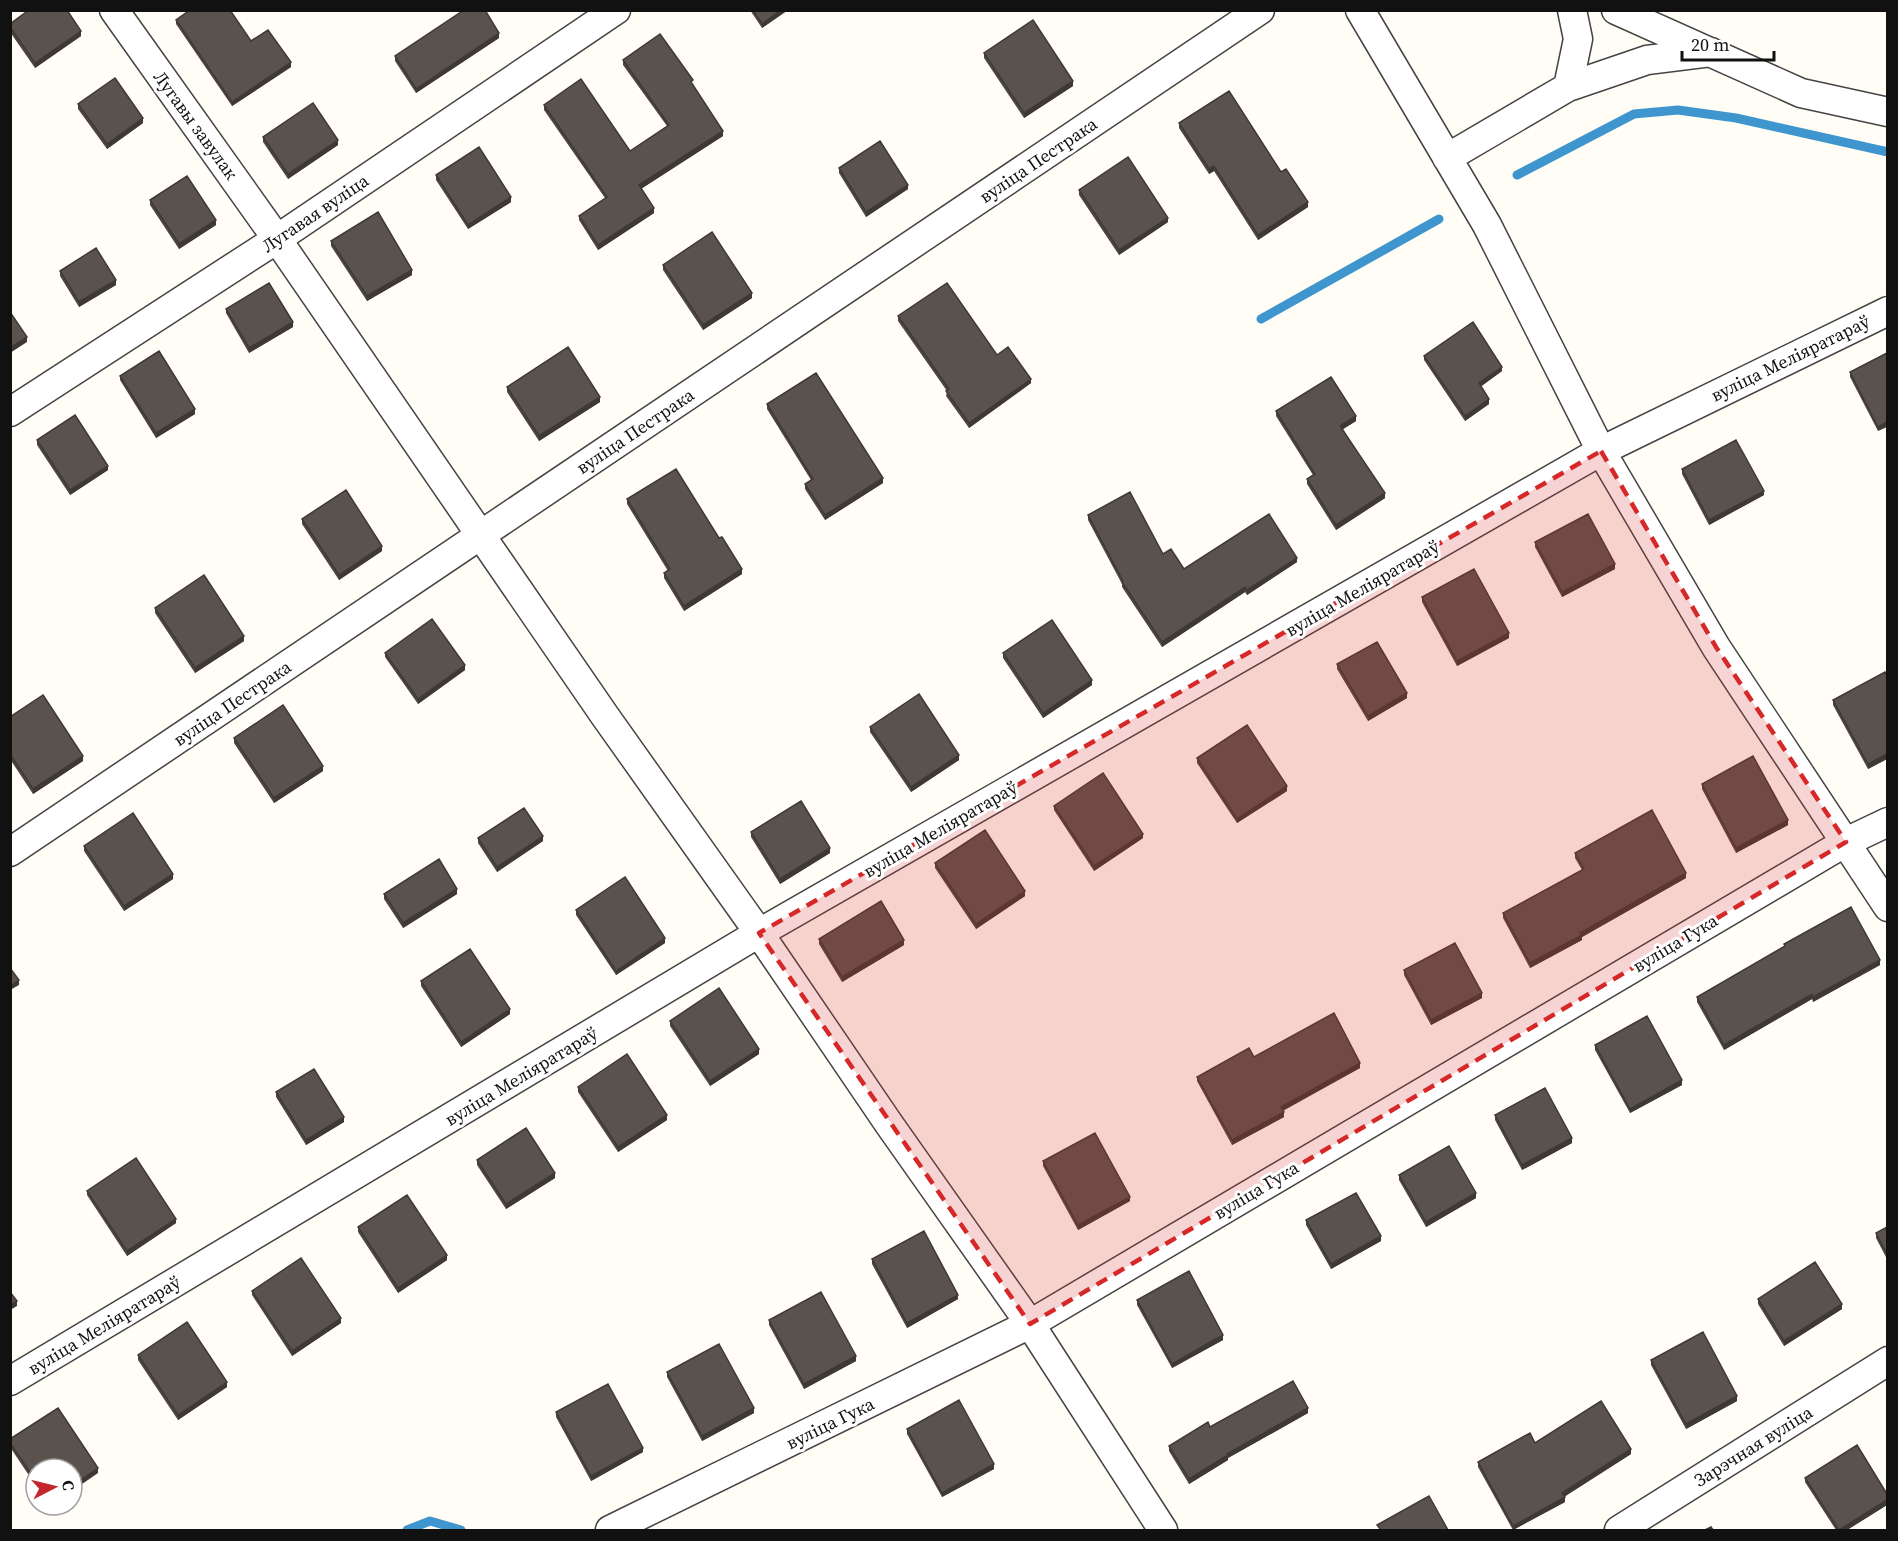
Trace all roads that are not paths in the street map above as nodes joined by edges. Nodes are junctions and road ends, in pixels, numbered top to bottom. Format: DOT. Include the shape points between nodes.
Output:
graph roads {
  1 [pos="114,10"];
  2 [pos="616,10"];
  3 [pos="1260,10"];
  4 [pos="1360,10"];
  5 [pos="1572,10"];
  6 [pos="1616,10"];
  7 [pos="1711,52"];
  8 [pos="1568,87"];
  9 [pos="1887,112"];
  10 [pos="1447,158"];
  11 [pos="277,239"];
  12 [pos="1887,311"];
  13 [pos="10,412"];
  14 [pos="1601,451"];
  15 [pos="480,535"];
  16 [pos="1887,822"];
  17 [pos="1846,842"];
  18 [pos="10,852"];
  19 [pos="1887,907"];
  20 [pos="759,933"];
  21 [pos="1030,1324"];
  22 [pos="1887,1361"];
  23 [pos="10,1381"];
  24 [pos="610,1530"];
  25 [pos="1162,1530"];
  26 [pos="1619,1530"];
  1 -- 11 [label="street, Лугавы завулак"];
  2 -- 11 [label="street, Лугавая вуліца"];
  3 -- 15 [label="street, вуліца Пестрака"];
  4 -- 10 [label="street"];
  5 -- 8 [label="street" via="1578,39"];
  6 -- 7 [label="street"];
  7 -- 8 [label="street" via="1647,60"];
  7 -- 9 [label="street" via="1801,93"];
  8 -- 10 [label="street"];
  10 -- 14 [label="street" via="1486,225"];
  11 -- 13 [label="street, Лугавая вуліца"];
  11 -- 15 [label="street, Лугавы завулак"];
  12 -- 14 [label="street, вуліца Меліяратараў"];
  14 -- 17 [label="street" via="1716,647"];
  14 -- 20 [label="street, вуліца Меліяратараў"];
  15 -- 18 [label="street, вуліца Пестрака"];
  15 -- 20 [label="street, Лугавы завулак"];
  16 -- 17 [label="street, вуліца Гука"];
  17 -- 19 [label="street"];
  17 -- 21 [label="street, вуліца Гука"];
  20 -- 21 [label="street, Лугавы завулак"];
  20 -- 23 [label="street, вуліца Меліяратараў"];
  21 -- 24 [label="street, вуліца Гука"];
  21 -- 25 [label="street, Лугавы завулак"];
  22 -- 26 [label="street, Зарэчная вуліца"];
}
